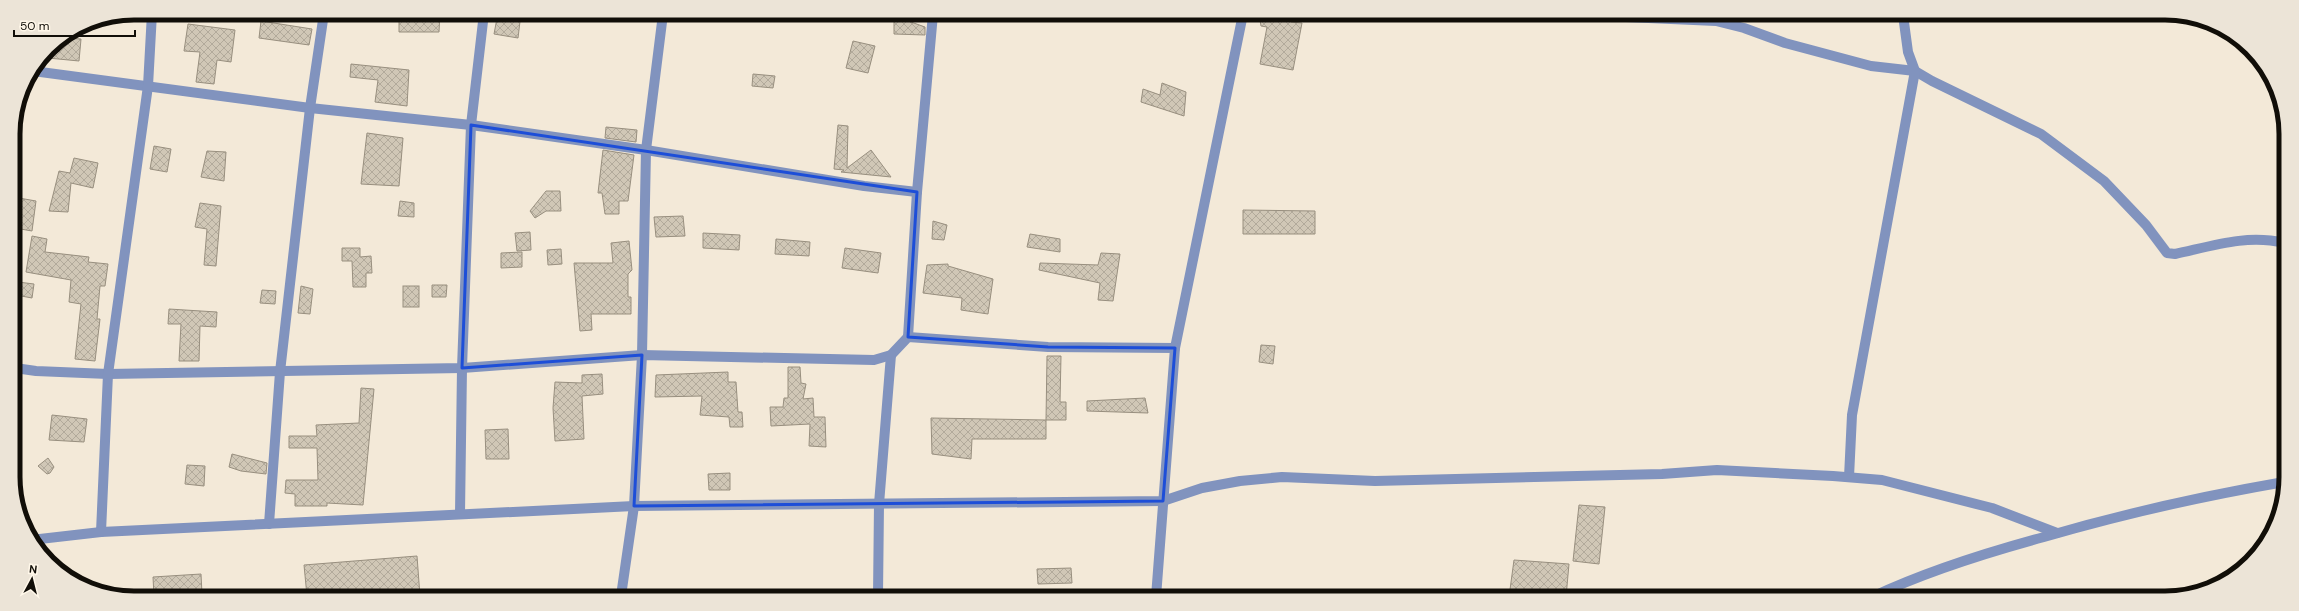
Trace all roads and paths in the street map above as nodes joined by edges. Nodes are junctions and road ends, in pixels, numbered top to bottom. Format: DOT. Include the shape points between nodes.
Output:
graph roads {
  1 [pos="152,20"];
  2 [pos="323,20"];
  3 [pos="483,20"];
  4 [pos="662,20"];
  5 [pos="932,20"];
  6 [pos="1242,20"];
  7 [pos="1677,20"];
  8 [pos="1904,20"];
  9 [pos="1915,71"];
  10 [pos="39,72"];
  11 [pos="148,86"];
  12 [pos="310,108"];
  13 [pos="471,125"];
  14 [pos="646,150"];
  15 [pos="917,192"];
  16 [pos="2279,242"];
  17 [pos="908,337"];
  18 [pos="1175,348"];
  19 [pos="642,355"];
  20 [pos="891,355"];
  21 [pos="462,368"];
  22 [pos="20,369"];
  23 [pos="280,372"];
  24 [pos="108,374"];
  25 [pos="1849,477"];
  26 [pos="2279,483"];
  27 [pos="1163,501"];
  28 [pos="879,504"];
  29 [pos="634,506"];
  30 [pos="460,514"];
  31 [pos="269,524"];
  32 [pos="100,532"];
  33 [pos="2057,533"];
  34 [pos="39,539"];
  35 [pos="622,591"];
  36 [pos="878,591"];
  37 [pos="1156,591"];
  38 [pos="1885,591"];
  1 -- 11 [label="street"];
  2 -- 12 [label="street"];
  3 -- 13 [label="street"];
  4 -- 14 [label="street"];
  5 -- 15 [label="street"];
  6 -- 18 [label="street"];
  7 -- 9 [label="street" via="1716,22 1744,28 1785,43 1871,66"];
  8 -- 9 [label="street" via="1908,52"];
  9 -- 16 [label="street" via="2041,134 2104,181 2146,225 2167,253 2175,254 2228,242 2255,239"];
  9 -- 25 [label="street" via="1852,414"];
  10 -- 11 [label="street"];
  11 -- 12 [label="street"];
  11 -- 24 [label="street"];
  12 -- 13 [label="street"];
  12 -- 23 [label="street"];
  13 -- 14 [label="street"];
  13 -- 21 [label="street"];
  14 -- 15 [label="street" via="864,186"];
  14 -- 19 [label="street"];
  15 -- 17 [label="street"];
  17 -- 18 [label="street" via="1048,347"];
  17 -- 20 [label="street"];
  18 -- 27 [label="street"];
  19 -- 20 [label="street" via="874,360"];
  19 -- 21 [label="street"];
  19 -- 29 [label="street"];
  20 -- 28 [label="street"];
  21 -- 23 [label="street"];
  21 -- 30 [label="street"];
  22 -- 24 [label="street"];
  23 -- 24 [label="street"];
  23 -- 31 [label="street"];
  24 -- 32 [label="street"];
  25 -- 27 [label="street" via="1717,470 1662,474 1374,481 1282,477 1240,480"];
  25 -- 33 [label="street" via="1882,480 1992,508"];
  26 -- 33 [label="street" via="2207,495"];
  27 -- 28 [label="street"];
  27 -- 37 [label="street"];
  28 -- 29 [label="street"];
  28 -- 36 [label="street"];
  29 -- 30 [label="street"];
  29 -- 35 [label="street"];
  30 -- 31 [label="street"];
  31 -- 32 [label="street"];
  32 -- 34 [label="street"];
  33 -- 38 [label="street" via="1985,553"];
}
